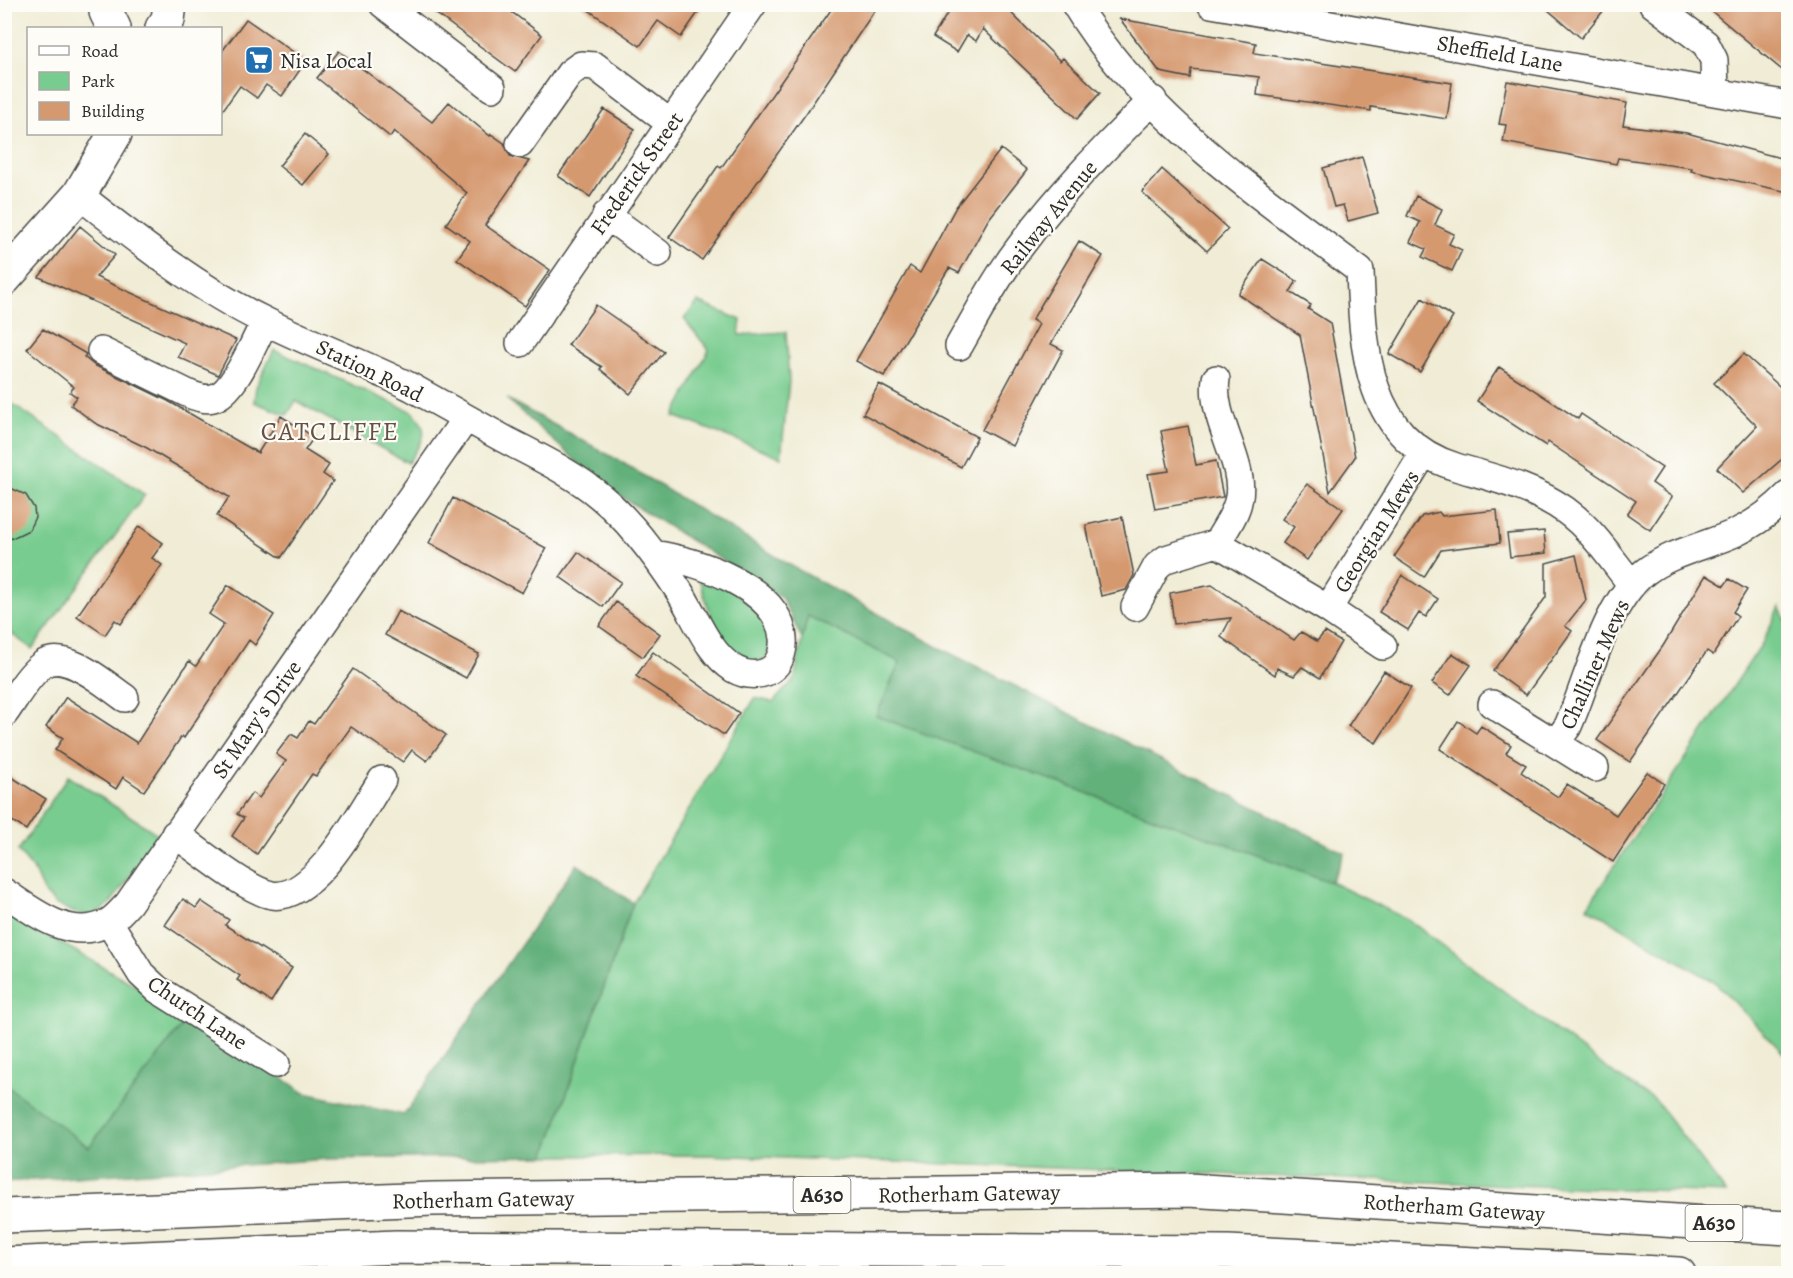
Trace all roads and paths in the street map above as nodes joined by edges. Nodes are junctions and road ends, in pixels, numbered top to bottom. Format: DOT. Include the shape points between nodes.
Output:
graph roads {
  1 [pos="106,4"];
  2 [pos="170,4"];
  3 [pos="383,4"];
  4 [pos="753,4"];
  5 [pos="1075,4"];
  6 [pos="1211,4"];
  7 [pos="1653,4"];
  8 [pos="113,27"];
  9 [pos="163,27"];
  10 [pos="492,88"];
  11 [pos="1715,91"];
  12 [pos="1152,100"];
  13 [pos="1788,105"];
  14 [pos="670,123"];
  15 [pos="114,135"];
  16 [pos="520,144"];
  17 [pos="79,195"];
  18 [pos="606,215"];
  19 [pos="658,253"];
  20 [pos="4,279"];
  21 [pos="265,321"];
  22 [pos="520,343"];
  23 [pos="958,346"];
  24 [pos="101,351"];
  25 [pos="1216,379"];
  26 [pos="466,418"];
  27 [pos="1424,453"];
  28 [pos="1788,495"];
  29 [pos="1217,543"];
  30 [pos="653,554"];
  31 [pos="1632,585"];
  32 [pos="1136,607"];
  33 [pos="1328,609"];
  34 [pos="1383,646"];
  35 [pos="125,698"];
  36 [pos="1492,704"];
  37 [pos="4,714"];
  38 [pos="1556,743"];
  39 [pos="1595,768"];
  40 [pos="382,780"];
  41 [pos="175,834"];
  42 [pos="4,892"];
  43 [pos="109,922"];
  44 [pos="276,1064"];
  45 [pos="4,1216"];
  46 [pos="1788,1228"];
  47 [pos="4,1264"];
  48 [pos="1679,1274"];
  1 -- 8 [label="main road"];
  2 -- 9 [label="main road"];
  3 -- 10 [label="street"];
  4 -- 14 [label="street, Frederick Street"];
  5 -- 12 [label="street" via="1089,28"];
  6 -- 11 [label="street, Sheffield Lane"];
  7 -- 11 [label="street" via="1706,44 1714,60"];
  11 -- 13 [label="street, Sheffield Lane"];
  12 -- 23 [label="street, Railway Avenue" via="1046,213 1011,259"];
  12 -- 27 [label="street" via="1221,165 1360,271 1365,358 1376,391 1389,419"];
  14 -- 16 [label="street" via="595,66 581,65 570,73"];
  14 -- 18 [label="street, Frederick Street"];
  15 -- 17 [label="main road"];
  17 -- 20 [label="main road"];
  17 -- 21 [label="street, Station Road" via="193,281"];
  18 -- 19 [label="street"];
  18 -- 22 [label="street, Frederick Street"];
  21 -- 24 [label="street" via="233,383 214,398 189,394"];
  21 -- 26 [label="street, Station Road" via="411,387"];
  25 -- 29 [label="street" via="1214,393 1240,496"];
  26 -- 30 [label="street, Station Road" via="600,496"];
  26 -- 41 [label="street, St Mary's Drive"];
  27 -- 31 [label="street" via="1521,488 1564,509 1590,531"];
  27 -- 33 [label="street, Georgian Mews"];
  28 -- 31 [label="street, Challiner Mews" via="1771,512 1737,532 1668,559 1646,571"];
  29 -- 32 [label="street" via="1166,559 1157,566"];
  29 -- 33 [label="street, Georgian Mews"];
  30 -- 30 [label="street, Station Road" via="717,653 734,669 747,674 762,675 773,668 781,657 783,631 778,616 765,602 744,586 705,567"];
  31 -- 38 [label="street, Challiner Mews" via="1616,606 1568,726"];
  33 -- 34 [label="street, Georgian Mews"];
  35 -- 37 [label="street" via="86,670 53,660 41,665"];
  36 -- 38 [label="street"];
  38 -- 39 [label="street"];
  40 -- 41 [label="street" via="326,864 309,883 290,893 272,895 252,886"];
  41 -- 43 [label="street, St Mary's Drive" via="128,904"];
  42 -- 43 [label="street" via="47,920 71,928 90,930"];
  43 -- 44 [label="street, Church Lane" via="141,974 157,989"];
  45 -- 46 [label="main road, Rotherham Gateway / A630" via="433,1199 1188,1190"];
  47 -- 48 [label="main road, Rotherham Gateway / A630" via="432,1247 1228,1252"];
}
